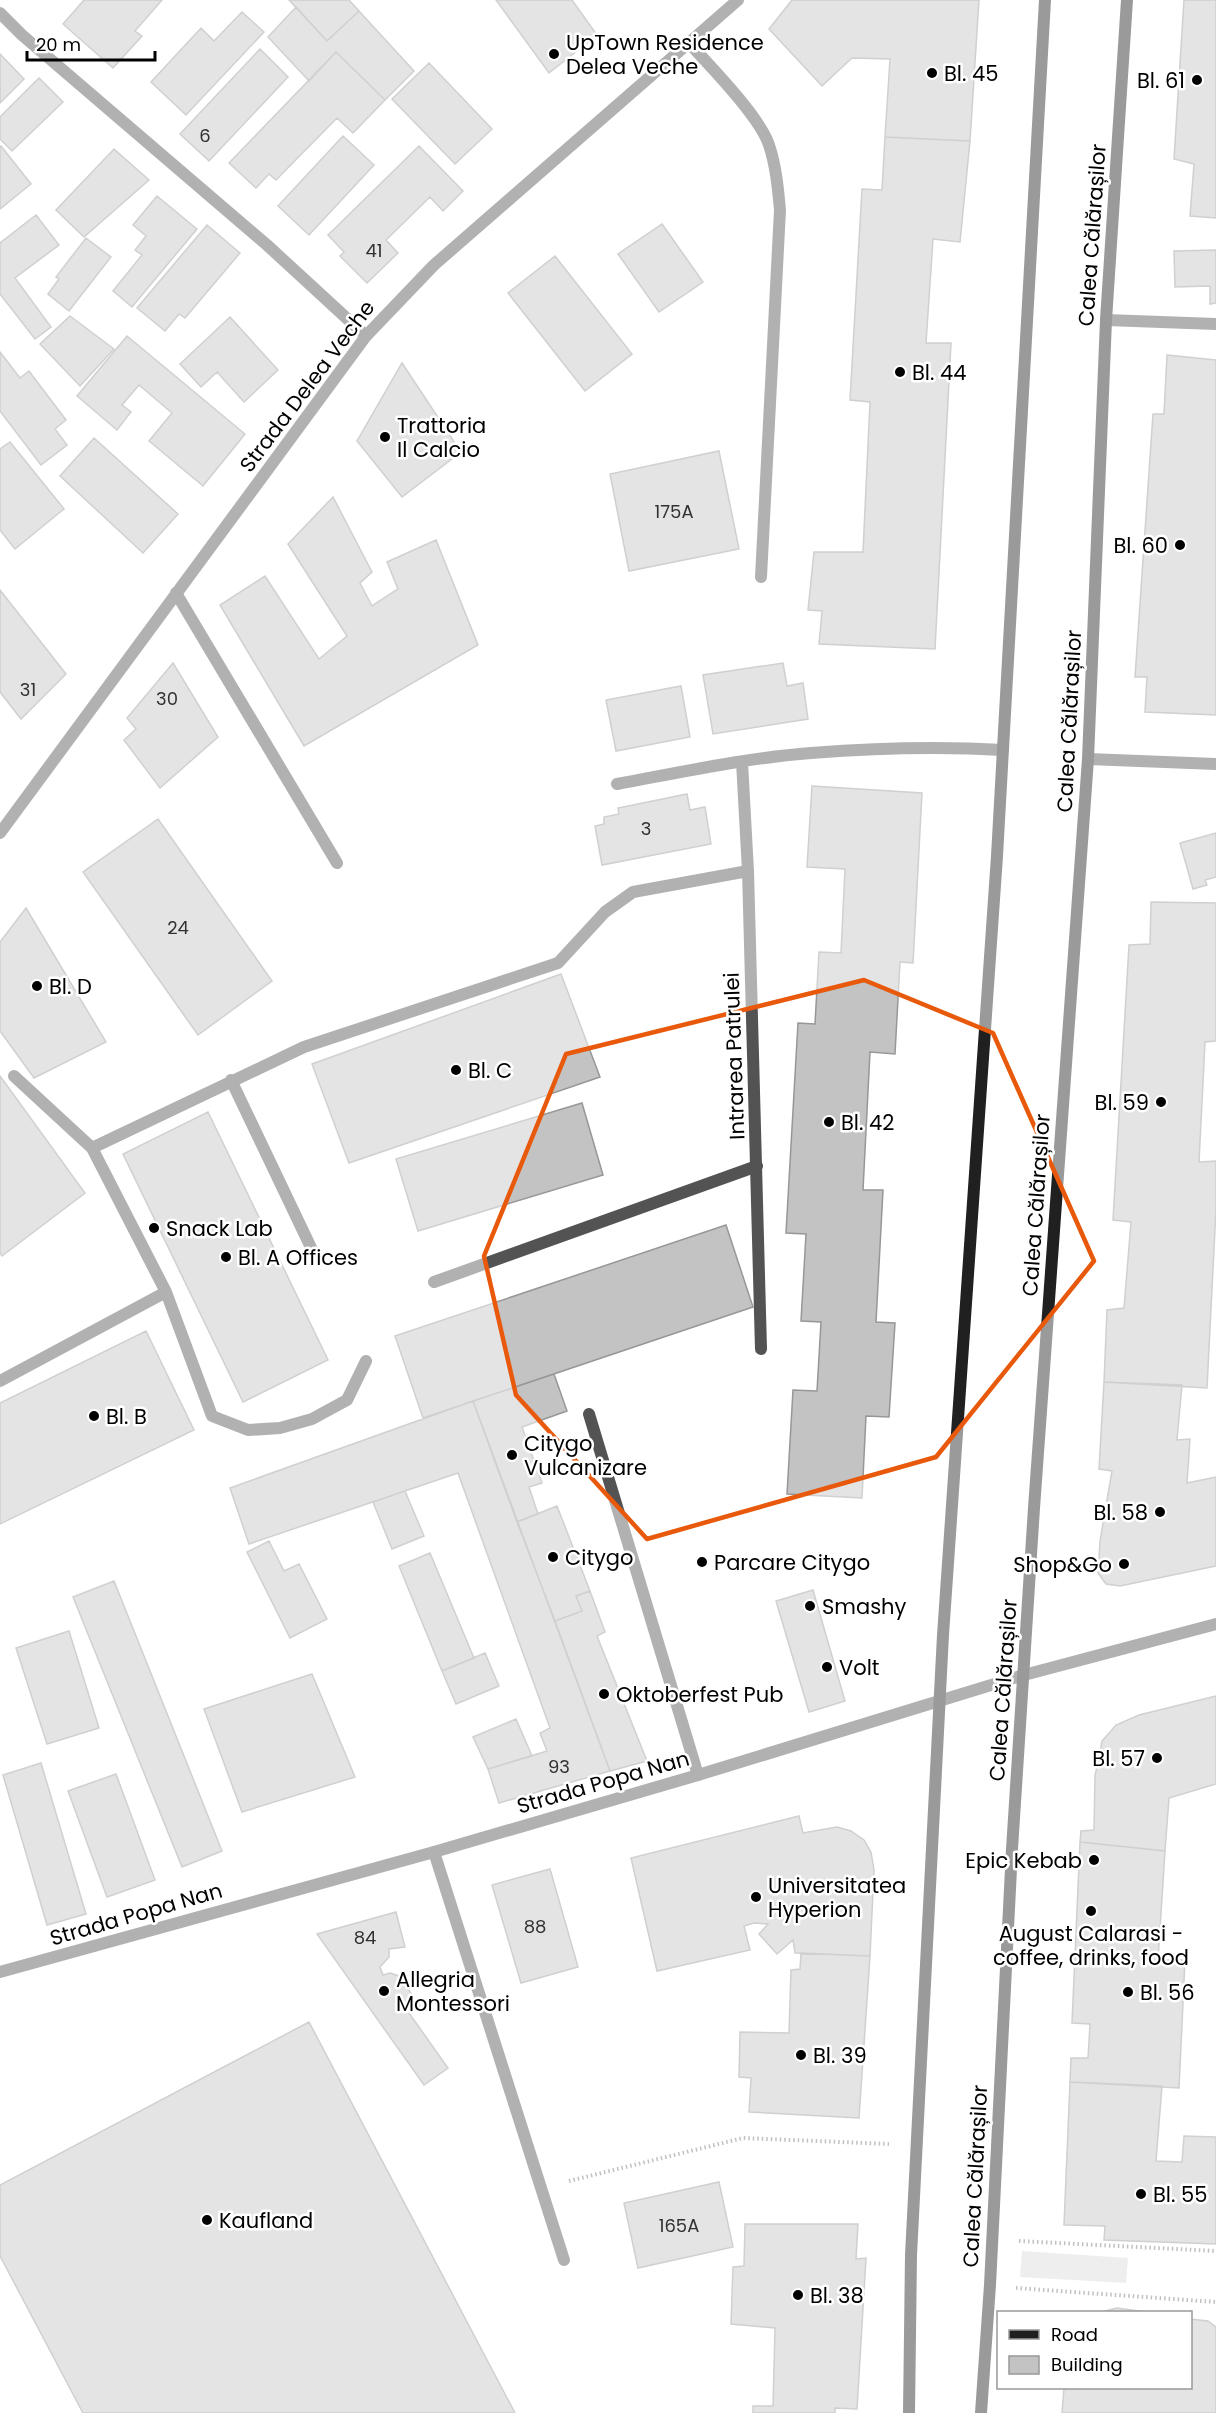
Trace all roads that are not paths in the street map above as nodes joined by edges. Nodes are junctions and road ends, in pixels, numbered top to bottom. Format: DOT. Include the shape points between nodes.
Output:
graph roads {
  1 [pos="738,0"];
  2 [pos="1045,0"];
  3 [pos="1126,0"];
  4 [pos="0,13"];
  5 [pos="688,43"];
  6 [pos="1106,320"];
  7 [pos="1216,324"];
  8 [pos="366,336"];
  9 [pos="761,577"];
  10 [pos="176,593"];
  11 [pos="1003,750"];
  12 [pos="1088,759"];
  13 [pos="742,762"];
  14 [pos="1216,764"];
  15 [pos="617,784"];
  16 [pos="0,832"];
  17 [pos="337,863"];
  18 [pos="748,871"];
  19 [pos="14,1076"];
  20 [pos="231,1080"];
  21 [pos="92,1149"];
  22 [pos="757,1166"];
  23 [pos="315,1256"];
  24 [pos="434,1282"];
  25 [pos="166,1292"];
  26 [pos="761,1349"];
  27 [pos="366,1361"];
  28 [pos="0,1381"];
  29 [pos="589,1414"];
  30 [pos="1216,1624"];
  31 [pos="1024,1675"];
  32 [pos="939,1700"];
  33 [pos="698,1775"];
  34 [pos="434,1852"];
  35 [pos="0,1972"];
  36 [pos="564,2260"];
  37 [pos="909,2413"];
  38 [pos="981,2413"];
  1 -- 5 [label="street, Strada Delea Veche"];
  2 -- 11 [label="main road"];
  3 -- 6 [label="main road, Calea Călărașilor"];
  4 -- 8 [label="street"];
  5 -- 8 [label="street, Strada Delea Veche" via="434,266"];
  5 -- 9 [label="street" via="757,124 769,143 777,176 780,210"];
  6 -- 7 [label="street"];
  6 -- 12 [label="main road, Calea Călărașilor"];
  8 -- 10 [label="street, Strada Delea Veche"];
  10 -- 16 [label="street, Strada Delea Veche"];
  10 -- 17 [label="street"];
  11 -- 13 [label="street" via="917,748 810,753"];
  11 -- 32 [label="main road"];
  12 -- 14 [label="street"];
  12 -- 31 [label="main road, Calea Călărașilor"];
  13 -- 15 [label="street"];
  13 -- 18 [label="street, Intrarea Patrulei"];
  18 -- 20 [label="street" via="633,892 605,912 558,963 304,1047"];
  18 -- 22 [label="street, Intrarea Patrulei"];
  19 -- 21 [label="street"];
  20 -- 21 [label="street"];
  20 -- 23 [label="street"];
  21 -- 25 [label="street"];
  22 -- 24 [label="street"];
  22 -- 26 [label="street, Intrarea Patrulei"];
  25 -- 27 [label="street" via="212,1416 248,1430 280,1428 312,1419 347,1400"];
  25 -- 28 [label="street"];
  29 -- 33 [label="street"];
  30 -- 31 [label="street, Strada Popa Nan"];
  31 -- 32 [label="street, Strada Popa Nan"];
  31 -- 38 [label="main road, Calea Călărașilor"];
  32 -- 33 [label="street, Strada Popa Nan"];
  32 -- 37 [label="main road" via="911,2255"];
  33 -- 34 [label="street, Strada Popa Nan"];
  34 -- 35 [label="street, Strada Popa Nan"];
  34 -- 36 [label="street"];
}
